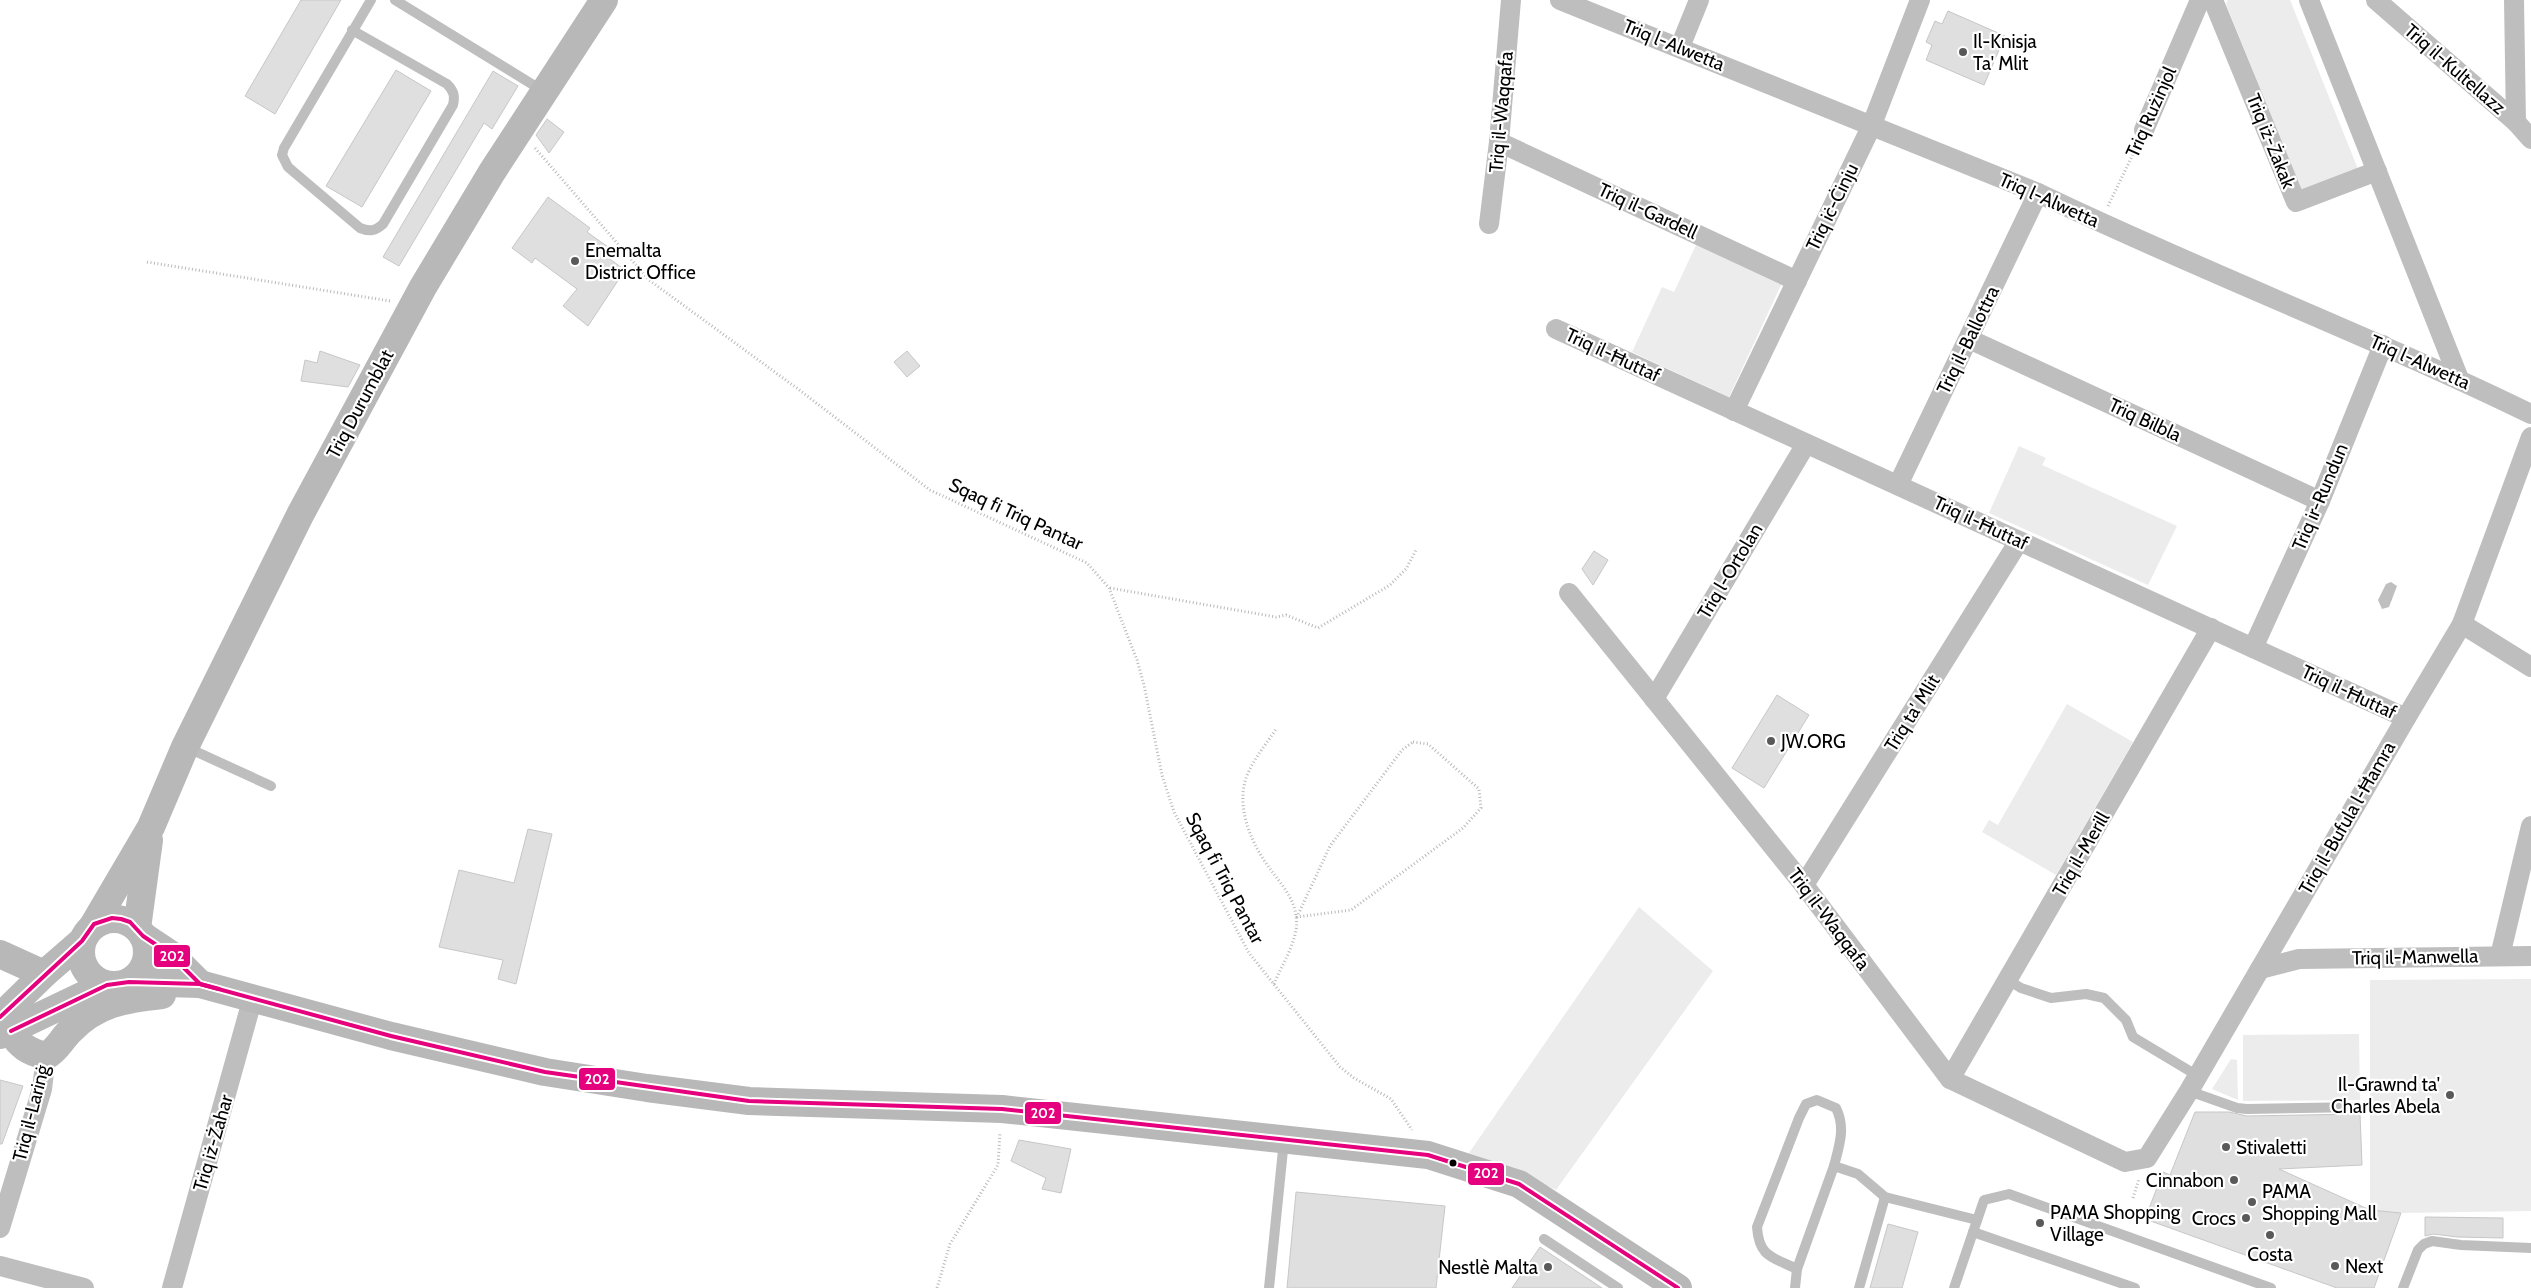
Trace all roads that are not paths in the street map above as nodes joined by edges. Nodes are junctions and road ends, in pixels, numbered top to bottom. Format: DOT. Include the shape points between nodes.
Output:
graph roads {
  1 [pos="371,0"];
  2 [pos="395,0"];
  3 [pos="604,0"];
  4 [pos="1511,0"];
  5 [pos="1560,0"];
  6 [pos="1699,0"];
  7 [pos="1920,0"];
  8 [pos="2200,0"];
  9 [pos="2213,0"];
  10 [pos="2309,0"];
  11 [pos="2376,0"];
  12 [pos="2514,0"];
  13 [pos="352,30"];
  14 [pos="1680,47"];
  15 [pos="544,92"];
  16 [pos="2516,122"];
  17 [pos="1871,127"];
  18 [pos="2144,130"];
  19 [pos="2531,139"];
  20 [pos="1499,142"];
  21 [pos="2377,171"];
  22 [pos="2038,193"];
  23 [pos="1489,224"];
  24 [pos="1797,281"];
  25 [pos="1556,329"];
  26 [pos="1969,339"];
  27 [pos="2384,345"];
  28 [pos="2459,379"];
  29 [pos="1734,411"];
  30 [pos="2531,414"];
  31 [pos="2531,437"];
  32 [pos="1806,444"];
  33 [pos="1898,485"];
  34 [pos="2320,501"];
  35 [pos="2019,541"];
  36 [pos="1569,593"];
  37 [pos="2462,624"];
  38 [pos="2211,628"];
  39 [pos="2253,648"];
  40 [pos="2531,667"];
  41 [pos="1654,699"];
  42 [pos="2406,718"];
  43 [pos="185,747"];
  44 [pos="271,786"];
  45 [pos="2531,826"];
  46 [pos="151,827"];
  47 [pos="1804,884"];
  48 [pos="2283,928"];
  49 [pos="88,932"];
  50 [pos="140,932"];
  51 [pos="0,954"];
  52 [pos="2500,956"];
  53 [pos="2531,956"];
  54 [pos="2299,959"];
  55 [pos="2260,969"];
  56 [pos="44,974"];
  57 [pos="2008,980"];
  58 [pos="118,983"];
  59 [pos="211,987"];
  60 [pos="253,997"];
  61 [pos="4,1028"];
  62 [pos="46,1056"];
  63 [pos="1950,1079"];
  64 [pos="2193,1084"];
  65 [pos="2360,1107"];
  66 [pos="1284,1140"];
  67 [pos="2147,1158"];
  68 [pos="1834,1166"];
  69 [pos="1885,1197"];
  70 [pos="1977,1220"];
  71 [pos="0,1228"];
  72 [pos="1973,1232"];
  73 [pos="1544,1239"];
  74 [pos="2531,1248"];
  75 [pos="0,1266"];
  76 [pos="1797,1269"];
  77 [pos="84,1288"];
  78 [pos="172,1288"];
  79 [pos="1269,1288"];
  80 [pos="1618,1288"];
  81 [pos="1678,1288"];
  82 [pos="1795,1288"];
  83 [pos="1859,1288"];
  84 [pos="1954,1288"];
  85 [pos="2135,1288"];
  86 [pos="2271,1288"];
  87 [pos="2403,1288"];
  1 -- 13 [label="lane"];
  2 -- 15 [label="lane"];
  3 -- 15 [label="main road, Triq Durumblat"];
  4 -- 20 [label="street, Triq il-Waqqafa"];
  5 -- 14 [label="street, Triq l-Alwetta"];
  6 -- 14 [label="street"];
  7 -- 17 [label="street, Triq iċ-Ċinju"];
  8 -- 18 [label="street, Triq Rużinjol"];
  9 -- 21 [label="street, Triq iż-Żakak" via="2296,202"];
  10 -- 21 [label="street"];
  11 -- 16 [label="street, Triq il-Kultellazz"];
  12 -- 16 [label="street"];
  13 -- 13 [label="lane" via="282,155 288,168 360,228 368,231 376,230 382,224 455,97 447,84"];
  14 -- 17 [label="street, Triq l-Alwetta"];
  15 -- 43 [label="main road, Triq Durumblat" via="413,305 300,515"];
  16 -- 19 [label="street, Triq il-Kultellazz"];
  17 -- 22 [label="street, Triq l-Alwetta"];
  17 -- 24 [label="street, Triq iċ-Ċinju"];
  20 -- 23 [label="street, Triq il-Waqqafa"];
  20 -- 24 [label="street, Triq il-Gardell"];
  21 -- 28 [label="street"];
  22 -- 26 [label="street, Triq il-Ballottra"];
  22 -- 27 [label="street, Triq l-Alwetta" via="2100,223"];
  24 -- 29 [label="street, Triq iċ-Ċinju"];
  25 -- 29 [label="street, Triq il-Ħuttaf"];
  26 -- 33 [label="street, Triq il-Ballottra"];
  26 -- 34 [label="street, Triq Bilbla"];
  27 -- 28 [label="street, Triq l-Alwetta"];
  27 -- 34 [label="street, Triq ir-Rundun"];
  28 -- 30 [label="street, Triq l-Alwetta"];
  29 -- 32 [label="street, Triq il-Ħuttaf"];
  31 -- 37 [label="street, Triq il-Bufula l-Ħamra"];
  32 -- 33 [label="street, Triq il-Ħuttaf"];
  32 -- 41 [label="street, Triq l-Ortolan"];
  33 -- 35 [label="street, Triq il-Ħuttaf"];
  34 -- 39 [label="street, Triq ir-Rundun"];
  35 -- 38 [label="street, Triq il-Ħuttaf"];
  35 -- 47 [label="street, Triq ta' Mlit"];
  36 -- 41 [label="street, Triq il-Waqqafa"];
  37 -- 40 [label="street"];
  37 -- 42 [label="street, Triq il-Bufula l-Ħamra"];
  38 -- 39 [label="street, Triq il-Ħuttaf"];
  38 -- 57 [label="street, Triq il-Merill"];
  39 -- 42 [label="street, Triq il-Ħuttaf"];
  41 -- 47 [label="street, Triq il-Waqqafa"];
  42 -- 48 [label="street, Triq il-Bufula l-Ħamra"];
  43 -- 44 [label="lane"];
  43 -- 46 [label="main road, Triq Durumblat"];
  45 -- 52 [label="street"];
  46 -- 49 [label="main road, Triq Durumblat"];
  46 -- 50 [label="main road, Triq Durumblat"];
  47 -- 63 [label="street, Triq il-Waqqafa"];
  48 -- 54 [label="street"];
  48 -- 55 [label="street, Triq il-Bufula l-Ħamra"];
  49 -- 50 [label="main road" via="112,918 121,918"];
  49 -- 56 [label="main road"];
  49 -- 58 [label="main road" via="80,952 85,968 96,980"];
  50 -- 58 [label="main road" via="147,954 144,965"];
  50 -- 59 [label="main road"];
  51 -- 56 [label="main road"];
  52 -- 53 [label="street, Triq il-Manwella"];
  52 -- 54 [label="street, Triq il-Manwella"];
  54 -- 55 [label="street, Triq il-Manwella"];
  55 -- 64 [label="street, Triq il-Bufula l-Ħamra"];
  56 -- 61 [label="main road"];
  57 -- 63 [label="street, Triq il-Merill"];
  57 -- 64 [label="lane" via="2051,998 2086,994 2104,998 2126,1020 2133,1038"];
  58 -- 59 [label="main road"];
  58 -- 61 [label="main road"];
  59 -- 60 [label="main road"];
  59 -- 62 [label="main road" via="110,1004 89,1013 68,1032 54,1052"];
  60 -- 66 [label="main road" via="391,1036 545,1072 647,1088 749,1101 1002,1109"];
  60 -- 78 [label="street, Triq iż-Żahar"];
  61 -- 62 [label="main road" via="18,1043"];
  62 -- 71 [label="street, Triq il-Larinġ" via="42,1089"];
  63 -- 67 [label="street, Triq il-Waqqafa" via="2125,1162"];
  64 -- 65 [label="lane" via="2237,1108"];
  64 -- 67 [label="street, Triq il-Bufula l-Ħamra"];
  66 -- 79 [label="lane"];
  66 -- 81 [label="main road" via="1428,1155 1519,1184"];
  68 -- 69 [label="lane" via="1858,1174"];
  68 -- 76 [label="lane"];
  68 -- 76 [label="lane" via="1842,1119 1836,1108 1817,1100 1806,1104 1799,1118 1756,1227 1764,1253"];
  69 -- 70 [label="lane"];
  69 -- 83 [label="lane"];
  70 -- 72 [label="lane"];
  70 -- 86 [label="lane" via="1984,1200 2009,1194"];
  72 -- 84 [label="lane"];
  72 -- 85 [label="lane"];
  73 -- 80 [label="lane"];
  74 -- 87 [label="lane" via="2432,1241 2418,1250"];
  75 -- 77 [label="street"];
  76 -- 82 [label="lane"];
}
